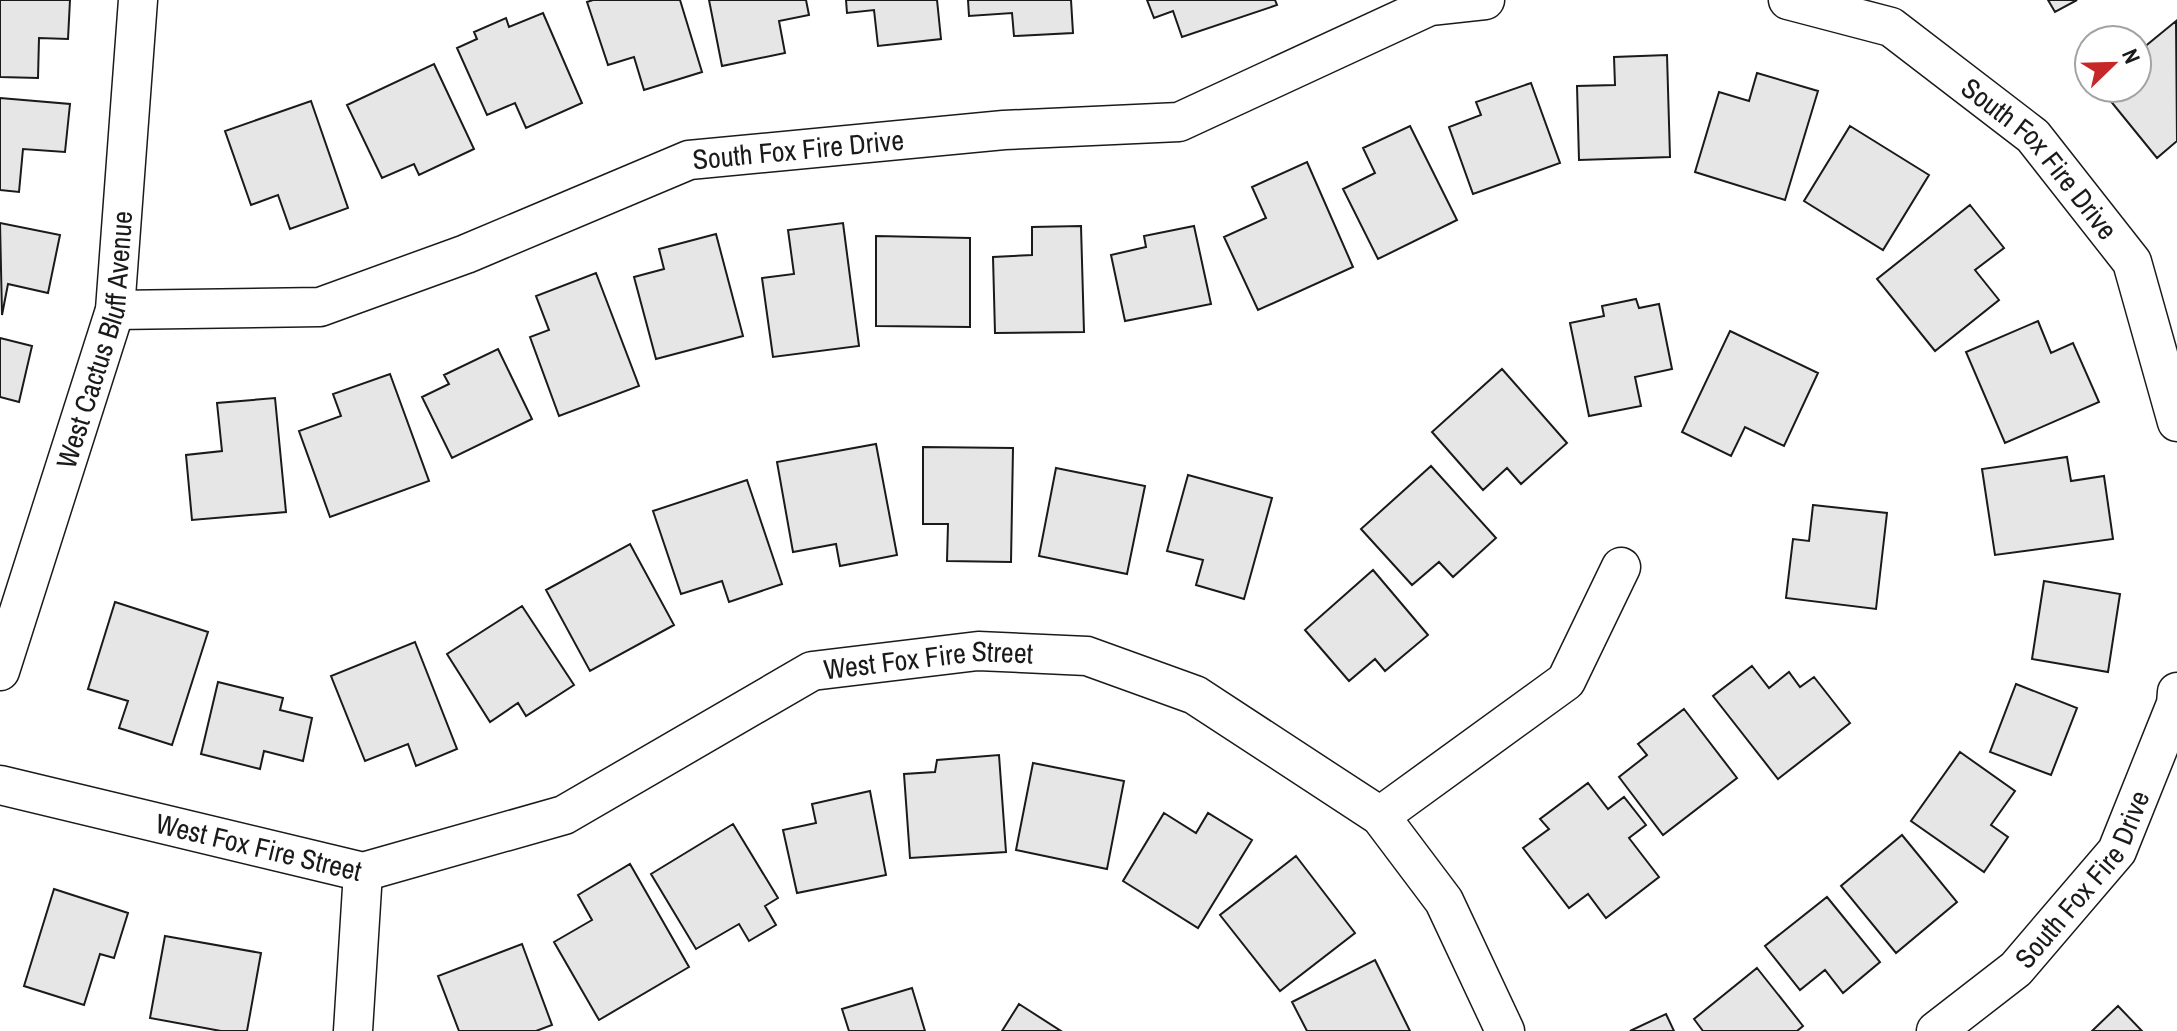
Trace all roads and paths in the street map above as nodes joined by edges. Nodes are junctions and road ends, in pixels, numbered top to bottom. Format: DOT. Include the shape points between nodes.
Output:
graph roads {
  1 [pos="138,0"];
  2 [pos="1485,0"];
  3 [pos="1788,0"];
  4 [pos="1428,3"];
  5 [pos="1895,14"];
  6 [pos="115,310"];
  7 [pos="2177,422"];
  8 [pos="1621,567"];
  9 [pos="0,671"];
  10 [pos="2177,692"];
  11 [pos="2176,704"];
  12 [pos="0,785"];
  13 [pos="1380,816"];
  14 [pos="363,872"];
  15 [pos="353,1031"];
  16 [pos="1505,1031"];
  17 [pos="1936,1031"];
  1 -- 6 [label="street, West Cactus Bluff Avenue"];
  2 -- 4 [label="street, South Fox Fire Drive"];
  3 -- 5 [label="street, South Fox Fire Drive"];
  4 -- 6 [label="street, South Fox Fire Drive" via="1179,122 1004,130 689,160 466,254 320,307"];
  5 -- 7 [label="street, South Fox Fire Drive" via="2033,136 2132,262"];
  6 -- 9 [label="street, West Cactus Bluff Avenue"];
  8 -- 13 [label="street" via="1566,681"];
  10 -- 11 [label="street, South Fox Fire Drive"];
  11 -- 17 [label="street, South Fox Fire Drive" via="2117,851 2016,969"];
  12 -- 14 [label="street, West Fox Fire Street"];
  13 -- 14 [label="street, West Fox Fire Street" via="1195,695 1087,656 978,651 812,671 564,815"];
  13 -- 16 [label="street, West Fox Fire Street" via="1444,901"];
  14 -- 15 [label="street"];
}
